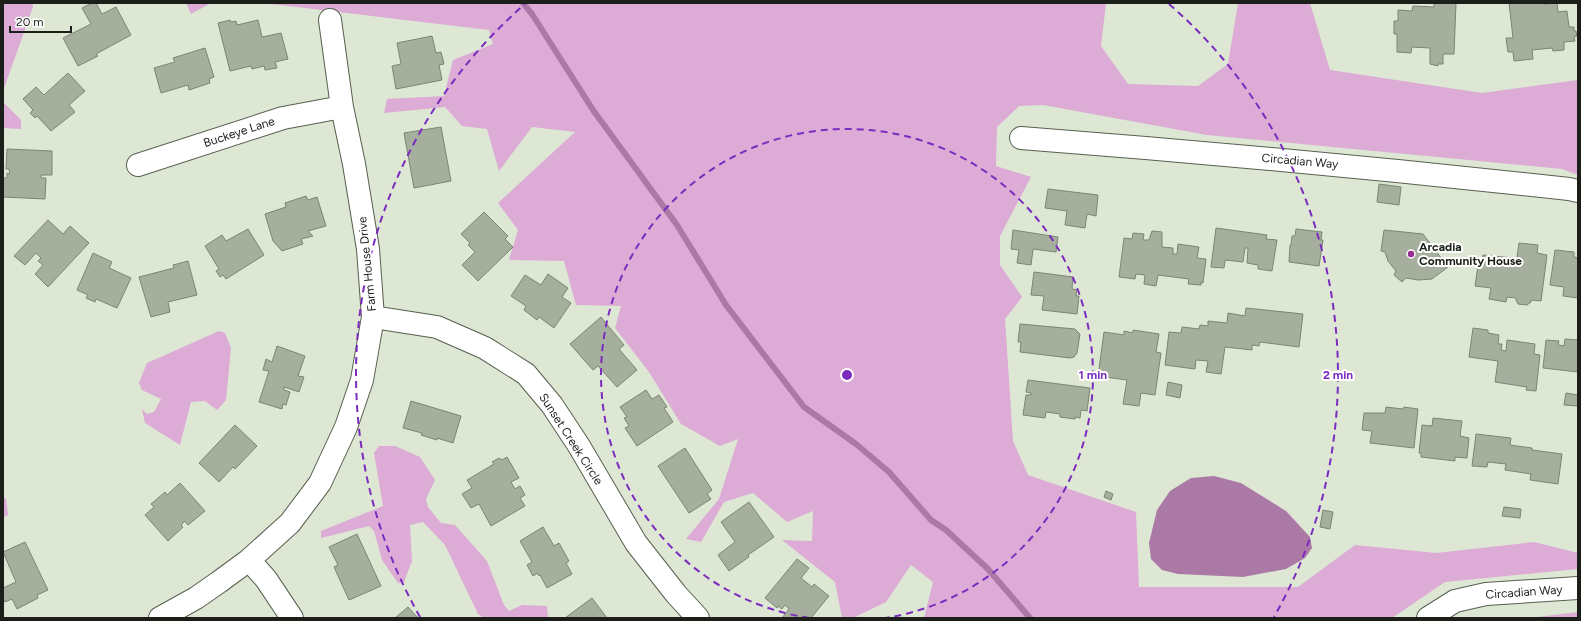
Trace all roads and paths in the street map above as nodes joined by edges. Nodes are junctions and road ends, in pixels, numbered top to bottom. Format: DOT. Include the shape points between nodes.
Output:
graph roads {
  1 [pos="330,20"];
  2 [pos="342,107"];
  3 [pos="1020,138"];
  4 [pos="138,165"];
  5 [pos="1578,192"];
  6 [pos="373,317"];
  7 [pos="249,560"];
  8 [pos="1578,588"];
  9 [pos="160,618"];
  10 [pos="292,618"];
  11 [pos="698,618"];
  12 [pos="1428,618"];
  1 -- 2 [label="street, Farm House Drive"];
  2 -- 4 [label="street, Buckeye Lane" via="283,118"];
  2 -- 6 [label="street, Farm House Drive" via="368,249"];
  3 -- 5 [label="street, Circadian Way" via="1434,174"];
  6 -- 7 [label="street, Farm House Drive" via="362,380 346,427 320,483 290,523"];
  6 -- 11 [label="street, Sunset Creek Circle" via="438,327 485,348 526,374 552,405 579,446 636,543"];
  7 -- 9 [label="street, Farm House Drive" via="196,598"];
  7 -- 10 [label="street" via="266,579"];
  8 -- 12 [label="street, Circadian Way" via="1486,594 1455,602"];
}
